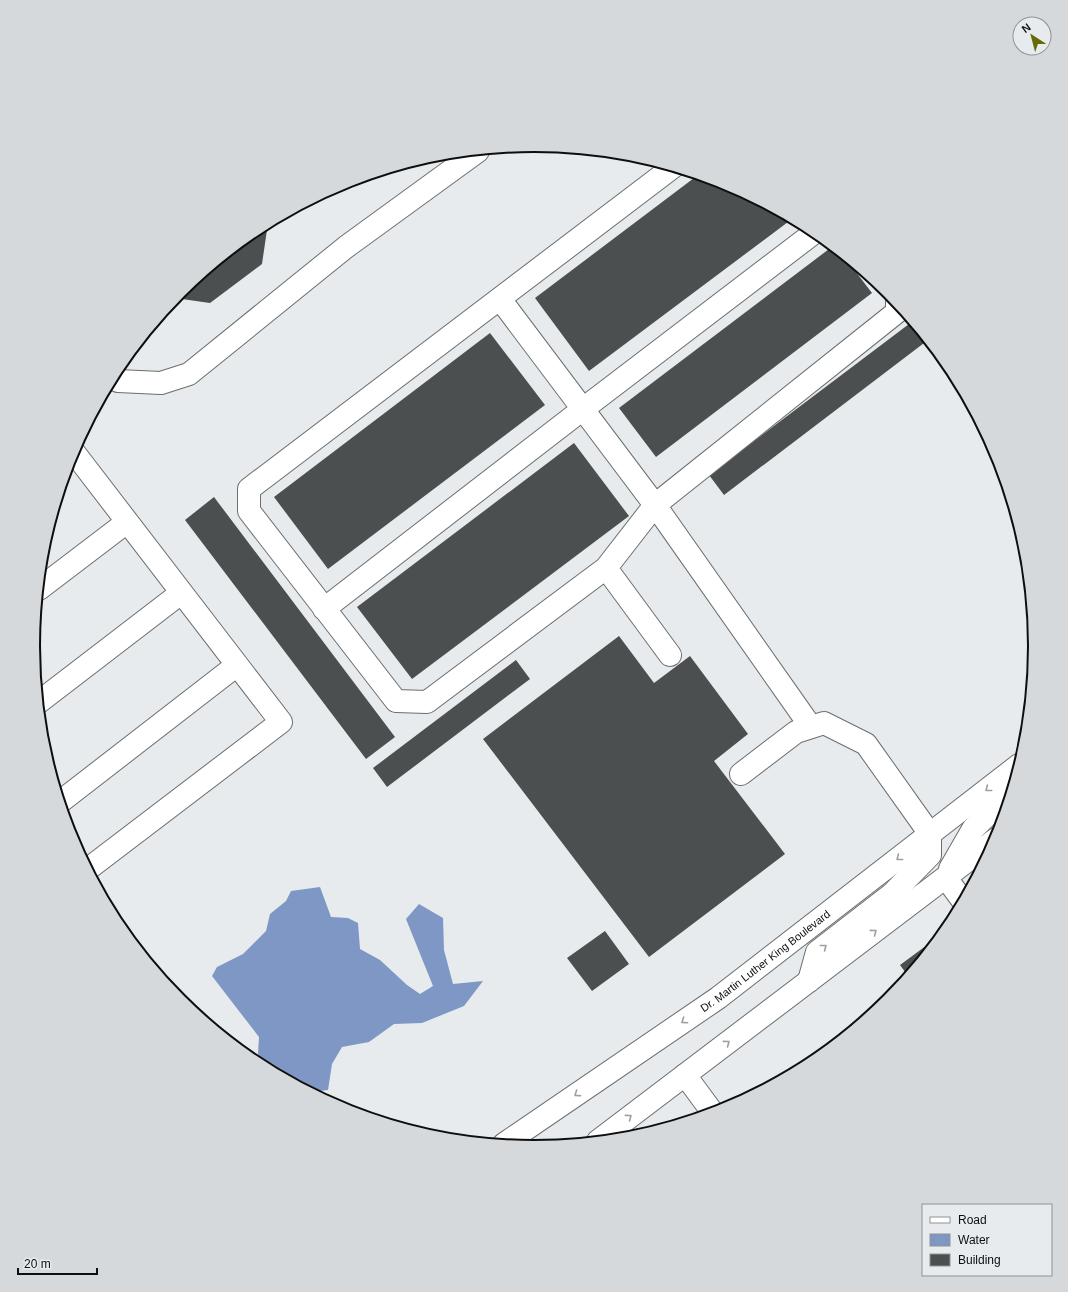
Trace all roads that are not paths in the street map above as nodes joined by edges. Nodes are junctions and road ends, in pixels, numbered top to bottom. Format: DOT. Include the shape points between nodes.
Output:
graph roads {
  1 [pos="470,156"];
  2 [pos="668,171"];
  3 [pos="810,236"];
  4 [pos="500,299"];
  5 [pos="897,312"];
  6 [pos="117,381"];
  7 [pos="583,409"];
  8 [pos="78,457"];
  9 [pos="656,505"];
  10 [pos="127,522"];
  11 [pos="606,568"];
  12 [pos="44,585"];
  13 [pos="181,593"];
  14 [pos="324,609"];
  15 [pos="670,655"];
  16 [pos="237,665"];
  17 [pos="43,698"];
  18 [pos="810,727"];
  19 [pos="1012,772"];
  20 [pos="741,774"];
  21 [pos="64,799"];
  22 [pos="1004,799"];
  23 [pos="930,834"];
  24 [pos="984,848"];
  25 [pos="92,866"];
  26 [pos="946,878"];
  27 [pos="960,897"];
  28 [pos="809,981"];
  29 [pos="685,1075"];
  30 [pos="709,1108"];
  31 [pos="606,1135"];
  32 [pos="511,1139"];
  1 -- 6 [label="main road" via="346,247 189,374 161,383"];
  2 -- 4 [label="main road"];
  3 -- 7 [label="main road"];
  4 -- 7 [label="main road"];
  4 -- 14 [label="main road" via="249,489 249,511"];
  5 -- 9 [label="main road"];
  7 -- 9 [label="main road"];
  7 -- 14 [label="main road"];
  8 -- 10 [label="main road"];
  9 -- 11 [label="main road"];
  9 -- 18 [label="main road"];
  10 -- 12 [label="main road"];
  10 -- 13 [label="main road"];
  11 -- 14 [label="main road" via="427,702 396,701"];
  11 -- 15 [label="main road"];
  13 -- 16 [label="main road"];
  13 -- 17 [label="main road"];
  16 -- 21 [label="main road"];
  16 -- 25 [label="main road" via="281,722"];
  18 -- 20 [label="main road" via="796,732"];
  18 -- 23 [label="main road" via="824,722 866,744"];
  19 -- 23 [label="main road, Dr. Martin Luther King Boulevard, one-way"];
  22 -- 26 [label="main road" via="973,829"];
  28 -- 23 [label="main road, one-way" via="817,952 892,894 930,855"];
  23 -- 32 [label="main road, Dr. Martin Luther King Boulevard, one-way" via="718,998"];
  24 -- 26 [label="main road"];
  26 -- 27 [label="main road"];
  28 -- 26 [label="main road, one-way"];
  29 -- 28 [label="main road, one-way"];
  29 -- 30 [label="main road"];
  31 -- 29 [label="main road, one-way"];
}
